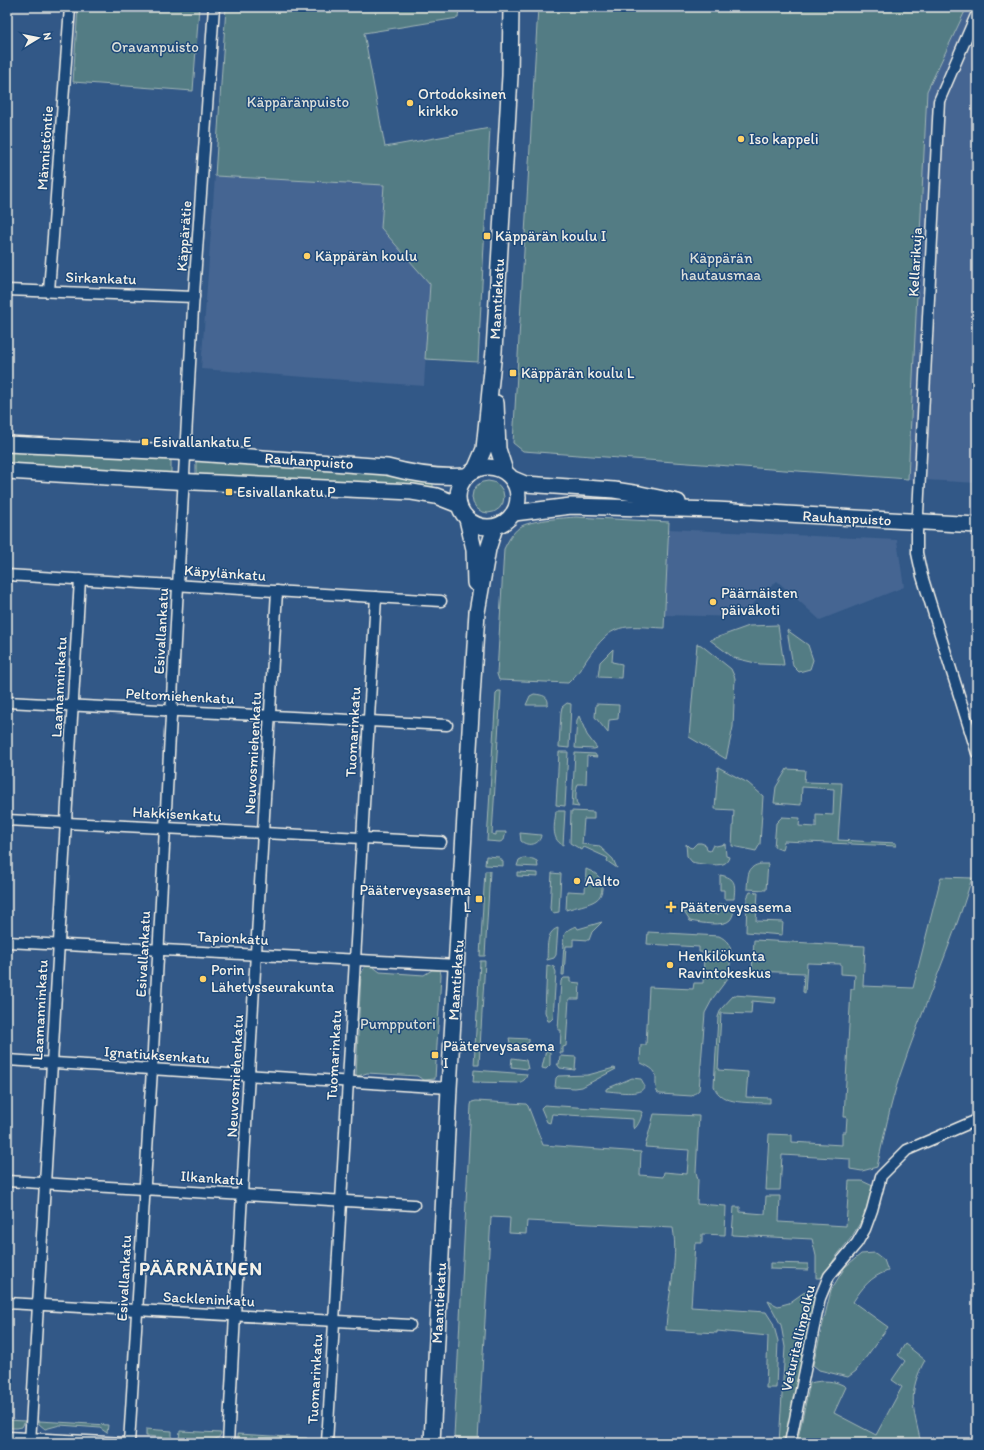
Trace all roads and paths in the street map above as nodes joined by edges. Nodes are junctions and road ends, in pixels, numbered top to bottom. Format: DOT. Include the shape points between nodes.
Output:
graph roads {
  1 [pos="70,7"];
  2 [pos="214,7"];
  3 [pos="511,7"];
  4 [pos="977,13"];
  5 [pos="7,290"];
  6 [pos="49,292"];
  7 [pos="194,297"];
  8 [pos="494,350"];
  9 [pos="7,444"];
  10 [pos="184,467"];
  11 [pos="7,471"];
  12 [pos="471,473"];
  13 [pos="509,475"];
  14 [pos="459,505"];
  15 [pos="716,510"];
  16 [pos="514,513"];
  17 [pos="466,518"];
  18 [pos="917,521"];
  19 [pos="977,525"];
  20 [pos="496,527"];
  21 [pos="7,575"];
  22 [pos="80,579"];
  23 [pos="179,585"];
  24 [pos="277,591"];
  25 [pos="376,597"];
  26 [pos="441,602"];
  27 [pos="477,612"];
  28 [pos="7,702"];
  29 [pos="72,705"];
  30 [pos="171,711"];
  31 [pos="270,716"];
  32 [pos="368,721"];
  33 [pos="447,725"];
  34 [pos="977,753"];
  35 [pos="7,820"];
  36 [pos="66,823"];
  37 [pos="165,828"];
  38 [pos="263,834"];
  39 [pos="362,839"];
  40 [pos="441,842"];
  41 [pos="7,942"];
  42 [pos="59,945"];
  43 [pos="158,950"];
  44 [pos="257,954"];
  45 [pos="355,959"];
  46 [pos="457,965"];
  47 [pos="7,1060"];
  48 [pos="52,1063"];
  49 [pos="152,1069"];
  50 [pos="250,1076"];
  51 [pos="348,1081"];
  52 [pos="449,1088"];
  53 [pos="977,1120"];
  54 [pos="7,1181"];
  55 [pos="45,1183"];
  56 [pos="145,1189"];
  57 [pos="243,1195"];
  58 [pos="341,1200"];
  59 [pos="414,1205"];
  60 [pos="7,1303"];
  61 [pos="38,1305"];
  62 [pos="137,1310"];
  63 [pos="235,1315"];
  64 [pos="334,1321"];
  65 [pos="410,1325"];
  66 [pos="7,1437"];
  67 [pos="30,1440"];
  68 [pos="128,1443"];
  69 [pos="228,1443"];
  70 [pos="327,1443"];
  71 [pos="432,1443"];
  72 [pos="790,1443"];
  1 -- 6 [label="street, Männistöntie"];
  2 -- 7 [label="street, Käppärätie"];
  3 -- 8 [label="main road, Maantiekatu" via="510,76"];
  4 -- 18 [label="street, Kellarikuja" via="939,101"];
  5 -- 6 [label="street, Sirkankatu"];
  6 -- 7 [label="street, Sirkankatu"];
  7 -- 10 [label="street, Käppärätie"];
  8 -- 12 [label="main road, Maantiekatu" via="484,449"];
  8 -- 13 [label="main road, Maantiekatu" via="498,449"];
  9 -- 10 [label="main road, Rauhanpuisto"];
  10 -- 11 [label="main road, Rauhanpuisto"];
  10 -- 12 [label="main road, Rauhanpuisto" via="387,467 408,473 450,477"];
  10 -- 14 [label="main road, Rauhanpuisto" via="412,492 436,496"];
  10 -- 23 [label="street, Esivallankatu"];
  12 -- 13 [label="main road" via="491,468"];
  12 -- 14 [label="main road" via="460,485"];
  13 -- 15 [label="main road, Rauhanpuisto" via="525,484 614,490"];
  13 -- 16 [label="main road" via="517,490 518,501"];
  14 -- 17 [label="main road"];
  15 -- 16 [label="main road, Rauhanpuisto" via="572,506"];
  15 -- 18 [label="main road, Rauhanpuisto"];
  16 -- 20 [label="main road"];
  17 -- 20 [label="main road" via="486,528"];
  17 -- 27 [label="main road, Maantiekatu" via="474,549"];
  18 -- 19 [label="main road, Rauhanpuisto"];
  18 -- 34 [label="street, Kellarikuja" via="917,553 922,576"];
  20 -- 27 [label="main road, Maantiekatu" via="488,549"];
  21 -- 22 [label="street, Käpylänkatu"];
  22 -- 23 [label="street, Käpylänkatu"];
  22 -- 29 [label="street, Laamanninkatu"];
  23 -- 24 [label="street, Käpylänkatu"];
  23 -- 30 [label="street, Esivallankatu"];
  24 -- 25 [label="street, Käpylänkatu"];
  24 -- 31 [label="street, Neuvosmiehenkatu"];
  25 -- 26 [label="street, Käpylänkatu"];
  25 -- 32 [label="street, Tuomarinkatu"];
  27 -- 46 [label="main road, Maantiekatu"];
  28 -- 29 [label="street, Peltomiehenkatu"];
  29 -- 30 [label="street, Peltomiehenkatu"];
  29 -- 36 [label="street, Laamanninkatu"];
  30 -- 31 [label="street, Peltomiehenkatu"];
  30 -- 37 [label="street, Esivallankatu"];
  31 -- 32 [label="street, Peltomiehenkatu"];
  31 -- 38 [label="street, Neuvosmiehenkatu"];
  32 -- 33 [label="street, Peltomiehenkatu"];
  32 -- 39 [label="street, Tuomarinkatu"];
  35 -- 36 [label="street, Hakkisenkatu"];
  36 -- 37 [label="street, Hakkisenkatu"];
  36 -- 42 [label="street, Laamanninkatu"];
  37 -- 38 [label="street, Hakkisenkatu"];
  37 -- 43 [label="street, Esivallankatu"];
  38 -- 39 [label="street, Hakkisenkatu"];
  38 -- 44 [label="street, Neuvosmiehenkatu"];
  39 -- 40 [label="street, Hakkisenkatu"];
  39 -- 45 [label="street, Tuomarinkatu"];
  41 -- 42 [label="street, Tapionkatu"];
  42 -- 43 [label="street, Tapionkatu"];
  42 -- 48 [label="street, Laamanninkatu"];
  43 -- 44 [label="street, Tapionkatu"];
  43 -- 49 [label="street, Esivallankatu"];
  44 -- 45 [label="street, Tapionkatu"];
  44 -- 50 [label="street, Neuvosmiehenkatu"];
  45 -- 46 [label="street, Tapionkatu"];
  45 -- 51 [label="street, Tuomarinkatu"];
  46 -- 52 [label="main road, Maantiekatu"];
  47 -- 48 [label="street, Ignatiuksenkatu"];
  48 -- 49 [label="street, Ignatiuksenkatu"];
  48 -- 55 [label="street, Laamanninkatu"];
  49 -- 50 [label="street, Ignatiuksenkatu"];
  49 -- 56 [label="street, Esivallankatu"];
  50 -- 51 [label="street, Ignatiuksenkatu"];
  50 -- 57 [label="street, Neuvosmiehenkatu"];
  51 -- 52 [label="street, Ignatiuksenkatu"];
  51 -- 58 [label="street, Tuomarinkatu"];
  52 -- 71 [label="main road, Maantiekatu"];
  53 -- 72 [label="street, Veturitallinpolku" via="907,1150 882,1176 866,1229 829,1276 820,1298"];
  54 -- 55 [label="street, Ilkankatu"];
  55 -- 56 [label="street, Ilkankatu"];
  55 -- 61 [label="street, Laamanninkatu"];
  56 -- 57 [label="street, Ilkankatu"];
  56 -- 62 [label="street, Esivallankatu"];
  57 -- 58 [label="street, Ilkankatu"];
  57 -- 63 [label="street, Neuvosmiehenkatu"];
  58 -- 59 [label="street, Ilkankatu"];
  58 -- 64 [label="street, Tuomarinkatu"];
  60 -- 61 [label="street, Sackleninkatu"];
  61 -- 62 [label="street, Sackleninkatu"];
  61 -- 67 [label="street, Laamanninkatu"];
  62 -- 63 [label="street, Sackleninkatu"];
  62 -- 68 [label="street, Esivallankatu"];
  63 -- 64 [label="street, Sackleninkatu"];
  63 -- 69 [label="street, Neuvosmiehenkatu"];
  64 -- 65 [label="street, Sackleninkatu"];
  64 -- 70 [label="street, Tuomarinkatu"];
  66 -- 67 [label="street"];
  67 -- 68 [label="street"];
}
